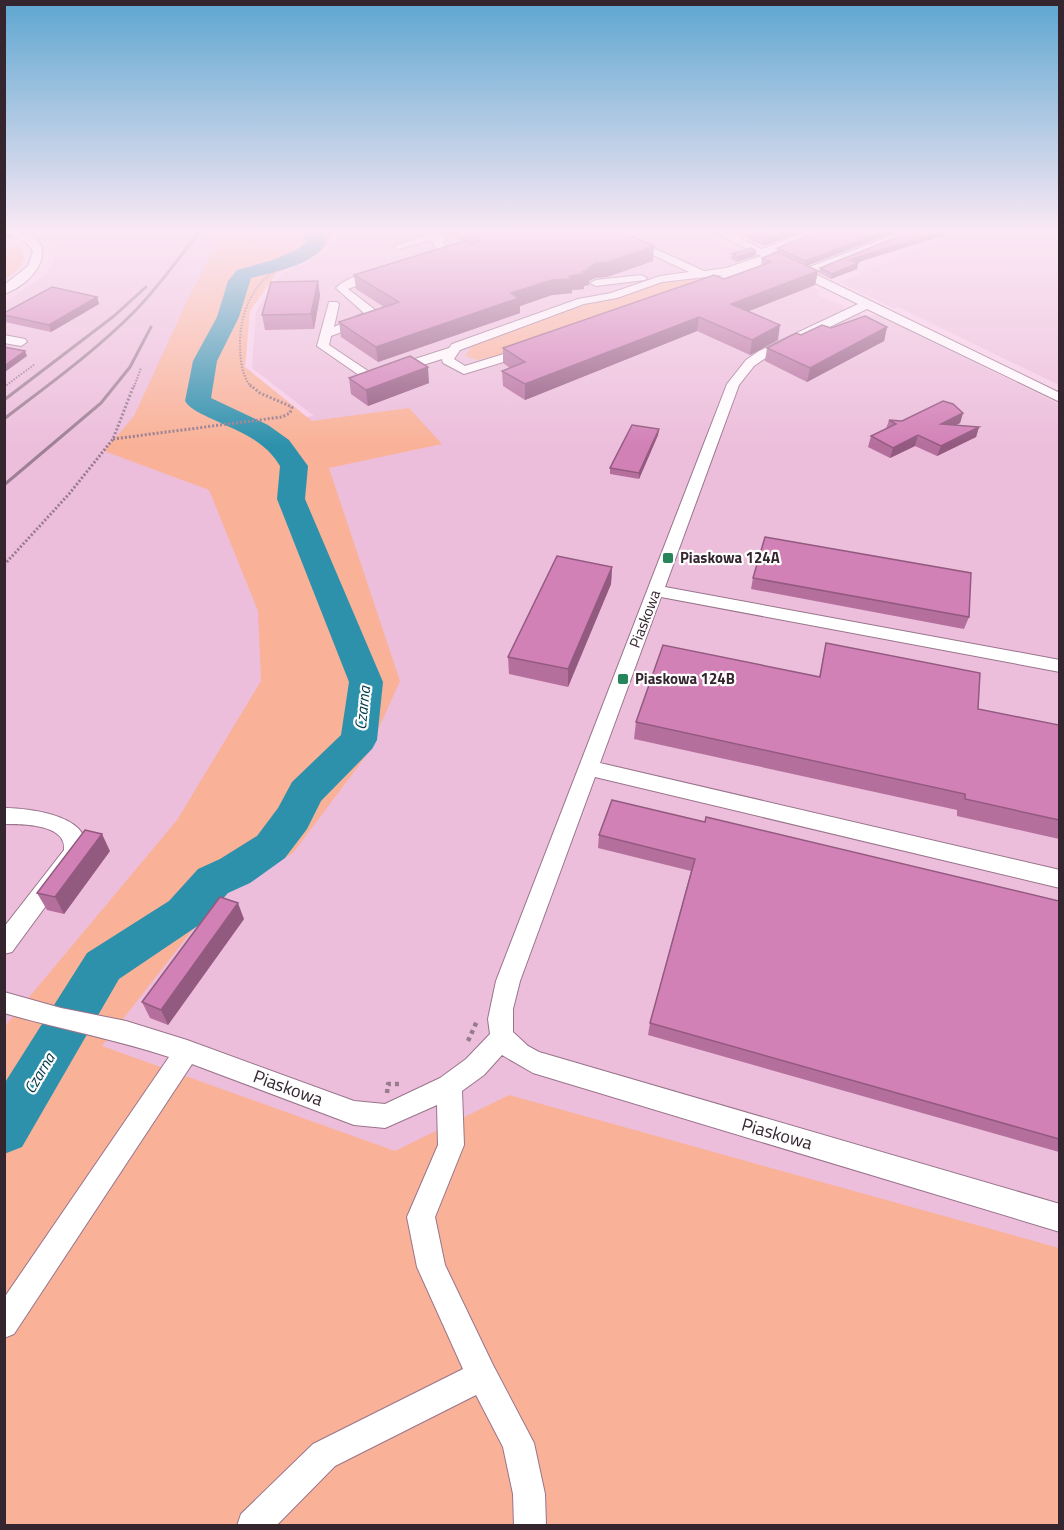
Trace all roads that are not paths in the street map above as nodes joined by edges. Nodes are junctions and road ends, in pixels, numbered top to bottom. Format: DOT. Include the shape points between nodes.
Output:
graph roads {
  1 [pos="360,302"];
  2 [pos="578,302"];
  3 [pos="865,302"];
  4 [pos="333,304"];
  5 [pos="868,304"];
  6 [pos="325,334"];
  7 [pos="4,339"];
  8 [pos="21,342"];
  9 [pos="538,346"];
  10 [pos="453,351"];
  11 [pos="1059,398"];
  12 [pos="656,591"];
  13 [pos="1059,666"];
  14 [pos="589,768"];
  15 [pos="4,816"];
  16 [pos="1059,879"];
  17 [pos="6,941"];
  18 [pos="4,1002"];
  19 [pos="501,1039"];
  20 [pos="187,1051"];
  21 [pos="449,1086"];
  22 [pos="1059,1218"];
  23 [pos="4,1324"];
  24 [pos="482,1376"];
  25 [pos="253,1526"];
  26 [pos="530,1526"];
  1 -- 6 [label="street" via="370,311 369,315"];
  2 -- 10 [label="street"];
  3 -- 5 [label="street"];
  4 -- 6 [label="street"];
  5 -- 11 [label="street"];
  5 -- 12 [label="street, Piaskowa" via="763,354 740,373"];
  6 -- 10 [label="street" via="323,346 369,378"];
  7 -- 8 [label="street"];
  9 -- 10 [label="street" via="464,370 447,360"];
  12 -- 13 [label="street"];
  12 -- 14 [label="street, Piaskowa"];
  14 -- 16 [label="street"];
  14 -- 19 [label="street, Piaskowa" via="508,981 499,1016"];
  15 -- 17 [label="street" via="19,815 58,824 70,831 75,840 74,852"];
  18 -- 20 [label="street, Piaskowa"];
  19 -- 21 [label="street, Piaskowa" via="475,1067"];
  19 -- 22 [label="street, Piaskowa" via="513,1052 533,1062"];
  20 -- 21 [label="street, Piaskowa" via="369,1116 385,1116"];
  20 -- 23 [label="street"];
  21 -- 24 [label="street" via="451,1145 422,1217 431,1267"];
  24 -- 25 [label="street" via="324,1455"];
  24 -- 26 [label="street" via="518,1443 529,1494"];
}
